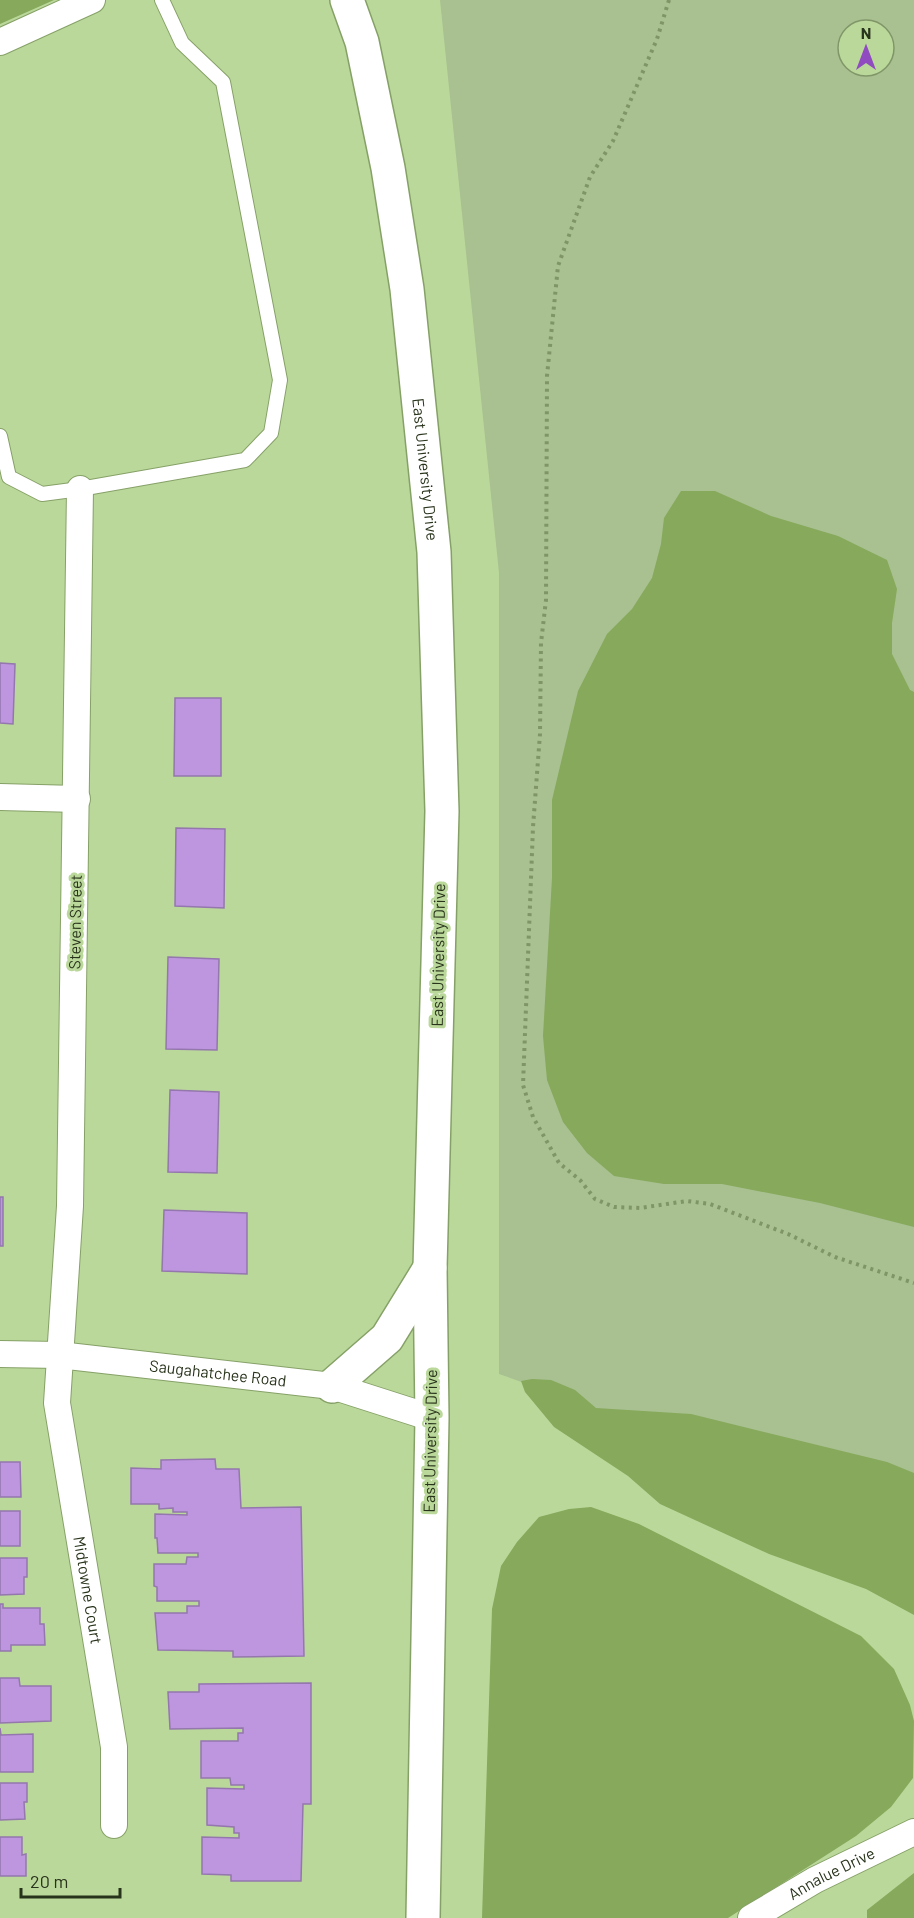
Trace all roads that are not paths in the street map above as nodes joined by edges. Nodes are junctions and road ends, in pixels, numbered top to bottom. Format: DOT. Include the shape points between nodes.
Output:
graph roads {
  1 [pos="92,0"];
  2 [pos="162,0"];
  3 [pos="347,0"];
  4 [pos="0,42"];
  5 [pos="0,436"];
  6 [pos="80,489"];
  7 [pos="0,797"];
  8 [pos="77,800"];
  9 [pos="430,1268"];
  10 [pos="0,1354"];
  11 [pos="59,1355"];
  12 [pos="332,1386"];
  13 [pos="432,1418"];
  14 [pos="114,1826"];
  15 [pos="914,1832"];
  16 [pos="423,1918"];
  17 [pos="751,1918"];
  1 -- 4 [label="street"];
  2 -- 6 [label="lane" via="182,43 223,81 280,380 271,433 245,460"];
  3 -- 9 [label="main road, East University Drive" via="362,42 388,168 407,290 434,552 442,811"];
  5 -- 6 [label="lane" via="9,477 42,494"];
  6 -- 8 [label="street, Steven Street"];
  7 -- 8 [label="street"];
  8 -- 11 [label="street, Steven Street" via="70,1206"];
  9 -- 12 [label="main road" via="387,1338"];
  9 -- 13 [label="main road, East University Drive"];
  10 -- 11 [label="street, Saugahatchee Road"];
  11 -- 12 [label="street, Saugahatchee Road"];
  11 -- 14 [label="street, Midtowne Court" via="57,1403 114,1748"];
  12 -- 13 [label="street, Saugahatchee Road"];
  13 -- 16 [label="main road, East University Drive"];
  15 -- 17 [label="street, Annalue Drive" via="815,1880"];
}
